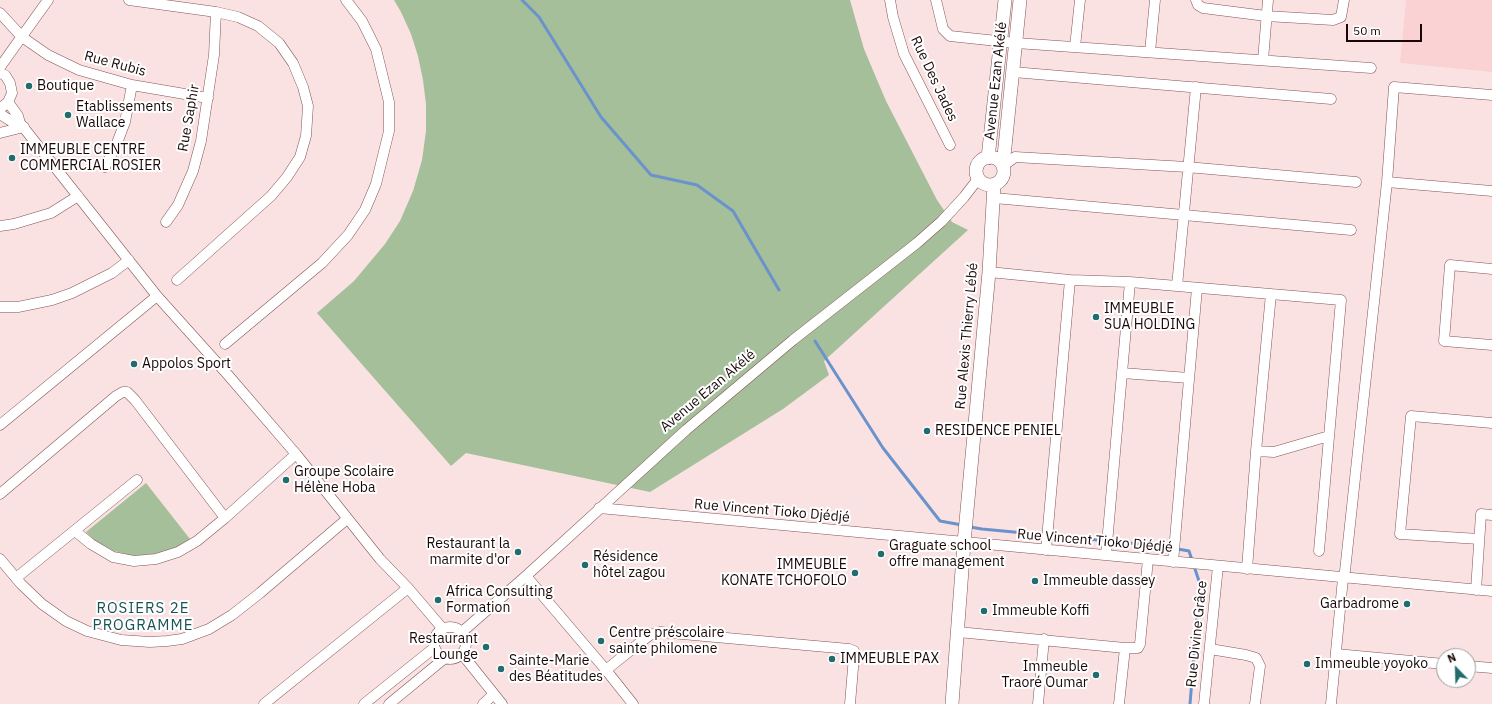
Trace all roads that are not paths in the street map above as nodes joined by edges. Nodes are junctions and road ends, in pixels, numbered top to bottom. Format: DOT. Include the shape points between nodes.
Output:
graph roads {
  1 [pos="48,0"];
  2 [pos="129,0"];
  3 [pos="346,0"];
  4 [pos="890,0"];
  5 [pos="936,0"];
  6 [pos="1005,0"];
  7 [pos="1020,0"];
  8 [pos="1080,0"];
  9 [pos="1155,0"];
  10 [pos="1196,0"];
  11 [pos="1268,0"];
  12 [pos="1344,0"];
  13 [pos="216,12"];
  14 [pos="0,13"];
  15 [pos="1266,16"];
  16 [pos="22,37"];
  17 [pos="1001,42"];
  18 [pos="1016,43"];
  19 [pos="1075,47"];
  20 [pos="1150,52"];
  21 [pos="1263,60"];
  22 [pos="0,67"];
  23 [pos="1371,68"];
  24 [pos="1013,72"];
  25 [pos="0,73"];
  26 [pos="132,85"];
  27 [pos="1196,87"];
  28 [pos="1492,95"];
  29 [pos="208,98"];
  30 [pos="1332,99"];
  31 [pos="8,102"];
  32 [pos="0,109"];
  33 [pos="0,114"];
  34 [pos="22,125"];
  35 [pos="0,133"];
  36 [pos="950,145"];
  37 [pos="988,158"];
  38 [pos="1003,166"];
  39 [pos="105,167"];
  40 [pos="1187,167"];
  41 [pos="978,179"];
  42 [pos="1356,182"];
  43 [pos="1387,182"];
  44 [pos="994,191"];
  45 [pos="1492,191"];
  46 [pos="78,196"];
  47 [pos="1183,215"];
  48 [pos="166,222"];
  49 [pos="0,226"];
  50 [pos="1352,230"];
  51 [pos="129,260"];
  52 [pos="1492,269"];
  53 [pos="989,272"];
  54 [pos="177,280"];
  55 [pos="1070,280"];
  56 [pos="1130,282"];
  57 [pos="1176,286"];
  58 [pos="1197,288"];
  59 [pos="1271,294"];
  60 [pos="157,296"];
  61 [pos="0,307"];
  62 [pos="225,344"];
  63 [pos="1492,345"];
  64 [pos="1122,373"];
  65 [pos="1189,378"];
  66 [pos="1492,423"];
  67 [pos="0,425"];
  68 [pos="1329,436"];
  69 [pos="1256,451"];
  70 [pos="296,454"];
  71 [pos="137,480"];
  72 [pos="0,494"];
  73 [pos="600,508"];
  74 [pos="1492,515"];
  75 [pos="225,518"];
  76 [pos="347,519"];
  77 [pos="75,531"];
  78 [pos="1479,539"];
  79 [pos="964,543"];
  80 [pos="1046,550"];
  81 [pos="1319,551"];
  82 [pos="1106,556"];
  83 [pos="0,559"];
  84 [pos="1148,559"];
  85 [pos="1173,562"];
  86 [pos="1218,566"];
  87 [pos="1247,569"];
  88 [pos="526,576"];
  89 [pos="16,578"];
  90 [pos="1343,578"];
  91 [pos="1476,586"];
  92 [pos="408,588"];
  93 [pos="1492,591"];
  94 [pos="443,629"];
  95 [pos="462,632"];
  96 [pos="958,632"];
  97 [pos="1044,639"];
  98 [pos="434,648"];
  99 [pos="1125,648"];
  100 [pos="1210,650"];
  101 [pos="462,654"];
  102 [pos="1336,654"];
  103 [pos="445,658"];
  104 [pos="1436,663"];
  105 [pos="1476,667"];
  106 [pos="1492,668"];
  107 [pos="606,670"];
  108 [pos="494,694"];
  109 [pos="264,704"];
  110 [pos="364,704"];
  111 [pos="389,704"];
  112 [pos="483,704"];
  113 [pos="502,704"];
  114 [pos="633,704"];
  115 [pos="850,704"];
  116 [pos="952,704"];
  117 [pos="1038,704"];
  118 [pos="1119,704"];
  119 [pos="1204,704"];
  120 [pos="1255,704"];
  121 [pos="1331,704"];
  1 -- 16 [label="street"];
  2 -- 13 [label="street"];
  3 -- 62 [label="street" via="362,21 376,49 388,102 389,131 376,184 365,210 348,235 322,263"];
  4 -- 36 [label="street, Rue Des Jades" via="904,54"];
  5 -- 17 [label="street" via="944,29 950,36"];
  6 -- 17 [label="main road, Avenue Ezan Akélé"];
  7 -- 18 [label="main road, Avenue Ezan Akélé"];
  8 -- 19 [label="street"];
  9 -- 20 [label="street"];
  10 -- 15 [label="street" via="1203,8"];
  11 -- 15 [label="street"];
  12 -- 15 [label="street" via="1341,17 1337,19"];
  13 -- 29 [label="street, Rue Saphir"];
  13 -- 54 [label="street" via="258,26 279,43 293,63 304,87 308,106 306,136 300,157 270,196"];
  14 -- 16 [label="street, Rue Rubis"];
  15 -- 21 [label="street"];
  16 -- 22 [label="street"];
  16 -- 26 [label="street, Rue Rubis" via="48,55 79,70"];
  17 -- 18 [label="street"];
  17 -- 37 [label="main road, Avenue Ezan Akélé"];
  18 -- 19 [label="street"];
  18 -- 24 [label="main road, Avenue Ezan Akélé"];
  19 -- 20 [label="street"];
  20 -- 21 [label="street"];
  21 -- 23 [label="street"];
  24 -- 27 [label="street"];
  24 -- 38 [label="main road, Avenue Ezan Akélé"];
  25 -- 31 [label="street" via="5,75 10,83 12,93"];
  26 -- 29 [label="street, Rue Rubis"];
  26 -- 39 [label="street" via="125,122"];
  27 -- 30 [label="street"];
  27 -- 40 [label="street"];
  28 -- 43 [label="street" via="1394,87"];
  29 -- 48 [label="street, Rue Saphir" via="193,171 178,205"];
  31 -- 32 [label="street"];
  31 -- 34 [label="street"];
  33 -- 34 [label="street"];
  34 -- 35 [label="street"];
  34 -- 46 [label="street"];
  37 -- 38 [label="main road" via="997,159"];
  37 -- 41 [label="main road" via="977,166"];
  38 -- 40 [label="street" via="1015,157"];
  38 -- 44 [label="main road" via="1004,174"];
  40 -- 42 [label="street"];
  40 -- 47 [label="street"];
  41 -- 44 [label="main road"];
  41 -- 73 [label="street, Avenue Ezan Akélé" via="964,198 917,243 787,345 686,430"];
  43 -- 45 [label="street"];
  43 -- 90 [label="street"];
  44 -- 47 [label="street"];
  44 -- 53 [label="main road, Rue Alexis Thierry Lébé"];
  46 -- 49 [label="street" via="51,213"];
  46 -- 51 [label="street"];
  47 -- 50 [label="street"];
  47 -- 57 [label="street"];
  51 -- 60 [label="street"];
  51 -- 61 [label="street" via="112,273 72,293 52,300"];
  52 -- 63 [label="street" via="1450,265 1444,341"];
  53 -- 55 [label="street"];
  53 -- 79 [label="main road, Rue Alexis Thierry Lébé"];
  55 -- 56 [label="street"];
  55 -- 80 [label="street"];
  56 -- 57 [label="street"];
  56 -- 64 [label="street"];
  57 -- 58 [label="street"];
  58 -- 59 [label="street"];
  58 -- 65 [label="street"];
  59 -- 68 [label="street" via="1341,300"];
  59 -- 69 [label="street"];
  60 -- 67 [label="street"];
  60 -- 70 [label="street"];
  64 -- 65 [label="street"];
  64 -- 82 [label="street"];
  65 -- 85 [label="street"];
  66 -- 78 [label="street" via="1411,416 1400,534"];
  68 -- 69 [label="street" via="1274,452"];
  68 -- 81 [label="street"];
  69 -- 87 [label="street"];
  70 -- 75 [label="street"];
  70 -- 76 [label="street"];
  71 -- 77 [label="street"];
  72 -- 75 [label="street" via="116,396 127,392"];
  73 -- 79 [label="street, Rue Vincent Tioko Djédjé"];
  73 -- 88 [label="street, Avenue Ezan Akélé"];
  74 -- 78 [label="street" via="1481,514"];
  75 -- 77 [label="street" via="178,552 156,559 134,561 113,557"];
  76 -- 89 [label="street" via="232,615 209,629 182,639 135,642 87,631 66,621 42,604"];
  76 -- 92 [label="street"];
  77 -- 89 [label="street"];
  78 -- 91 [label="street"];
  79 -- 80 [label="street, Rue Vincent Tioko Djédjé"];
  79 -- 96 [label="main road, Rue Alexis Thierry Lébé"];
  80 -- 82 [label="street, Rue Vincent Tioko Djédjé"];
  82 -- 84 [label="street, Rue Vincent Tioko Djédjé"];
  83 -- 89 [label="street"];
  84 -- 85 [label="street, Rue Vincent Tioko Djédjé"];
  84 -- 99 [label="street" via="1140,644 1136,649"];
  85 -- 86 [label="street, Rue Vincent Tioko Djédjé"];
  86 -- 87 [label="street, Rue Vincent Tioko Djédjé"];
  86 -- 100 [label="street, Rue Divine Grâce"];
  87 -- 90 [label="street, Rue Vincent Tioko Djédjé"];
  88 -- 95 [label="street, Avenue Ezan Akélé"];
  88 -- 107 [label="street"];
  90 -- 91 [label="street, Rue Vincent Tioko Djédjé"];
  90 -- 102 [label="street"];
  91 -- 93 [label="street, Rue Vincent Tioko Djédjé"];
  92 -- 94 [label="street"];
  92 -- 109 [label="street"];
  94 -- 95 [label="street" via="449,627"];
  94 -- 98 [label="street" via="435,638"];
  95 -- 101 [label="street" via="466,648"];
  96 -- 97 [label="street"];
  96 -- 116 [label="main road, Rue Alexis Thierry Lébé"];
  97 -- 99 [label="street"];
  97 -- 117 [label="street"];
  98 -- 103 [label="street"];
  98 -- 110 [label="street"];
  99 -- 118 [label="street"];
  100 -- 119 [label="street, Rue Divine Grâce"];
  100 -- 120 [label="street" via="1256,658 1260,666"];
  101 -- 103 [label="street" via="452,659"];
  101 -- 108 [label="street"];
  102 -- 104 [label="street"];
  102 -- 121 [label="street"];
  103 -- 111 [label="street"];
  105 -- 106 [label="street"];
  107 -- 114 [label="street"];
  107 -- 115 [label="street" via="650,635 660,632 849,649 854,651"];
  108 -- 112 [label="street"];
  108 -- 113 [label="street"];
}
